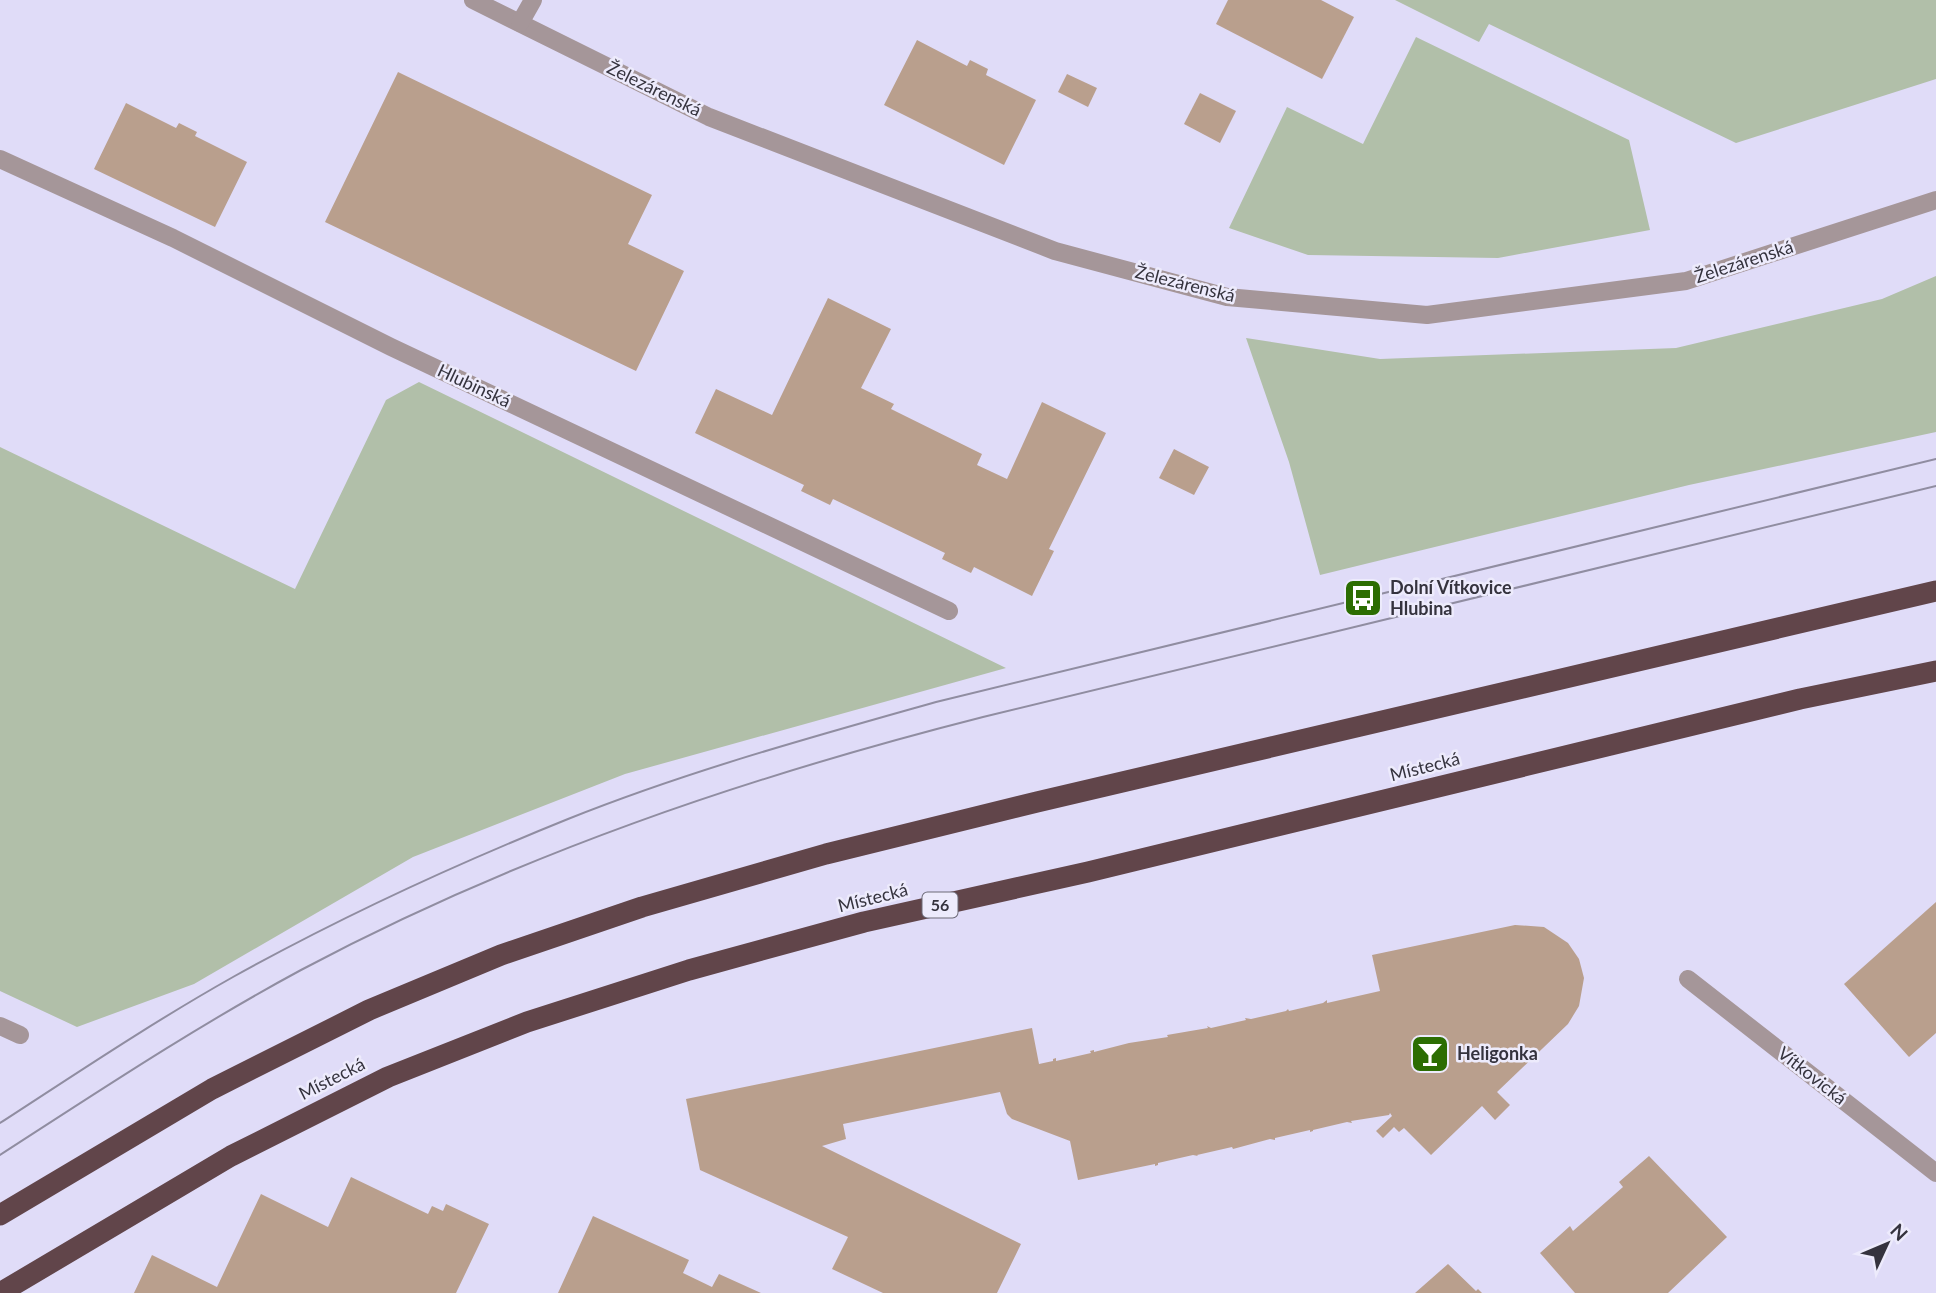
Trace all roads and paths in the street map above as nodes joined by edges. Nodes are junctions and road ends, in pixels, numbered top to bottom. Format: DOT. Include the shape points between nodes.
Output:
graph roads {
  1 [pos="473,0"];
  2 [pos="533,0"];
  3 [pos="520,23"];
  4 [pos="0,159"];
  5 [pos="1936,200"];
  6 [pos="1936,591"];
  7 [pos="949,611"];
  8 [pos="1936,671"];
  9 [pos="1688,979"];
  10 [pos="0,1026"];
  11 [pos="20,1035"];
  12 [pos="1936,1173"];
  13 [pos="0,1215"];
  14 [pos="0,1293"];
  1 -- 3 [label="street, Železárenská"];
  2 -- 3 [label="street"];
  3 -- 5 [label="street, Železárenská" via="709,117 1042,246 1227,297 1427,315 1686,281"];
  4 -- 7 [label="street, Hlubinská"];
  6 -- 13 [label="highway" via="1037,802 826,854 642,907 501,955 369,1010 212,1089"];
  8 -- 14 [label="highway, Místecká / 56" via="1786,702 864,922 688,970 527,1023 388,1077 231,1156"];
  9 -- 12 [label="street, Vítkovická"];
  10 -- 11 [label="street"];
}
